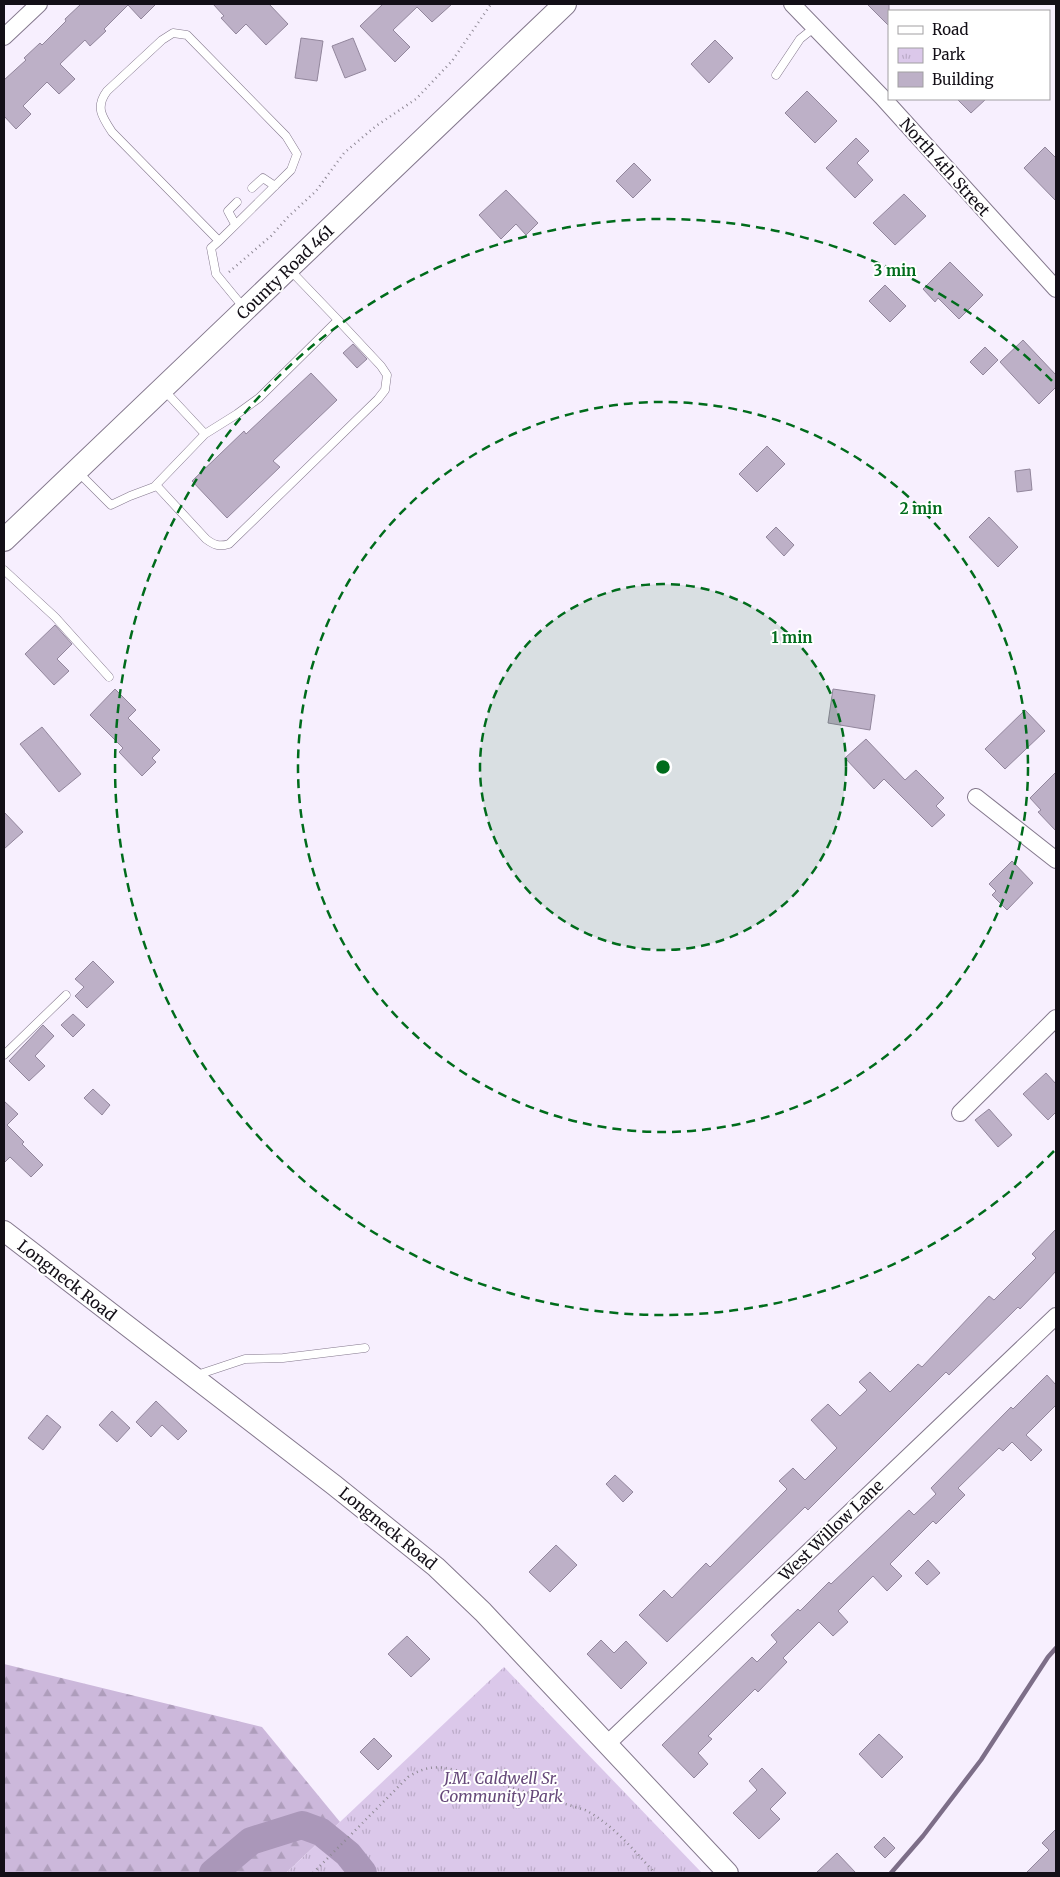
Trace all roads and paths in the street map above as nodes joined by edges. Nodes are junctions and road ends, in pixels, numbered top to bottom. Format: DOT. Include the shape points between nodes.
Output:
graph roads {
  1 [pos="39,4"];
  2 [pos="492,4"];
  3 [pos="565,4"];
  4 [pos="792,4"];
  5 [pos="814,27"];
  6 [pos="4,37"];
  7 [pos="776,75"];
  8 [pos="275,186"];
  9 [pos="252,188"];
  10 [pos="237,202"];
  11 [pos="236,224"];
  12 [pos="219,241"];
  13 [pos="289,268"];
  14 [pos="221,279"];
  15 [pos="1056,289"];
  16 [pos="246,309"];
  17 [pos="338,320"];
  18 [pos="162,388"];
  19 [pos="205,434"];
  20 [pos="76,471"];
  21 [pos="156,485"];
  22 [pos="4,540"];
  23 [pos="4,570"];
  24 [pos="108,677"];
  25 [pos="976,797"];
  26 [pos="1056,860"];
  27 [pos="66,995"];
  28 [pos="1056,1018"];
  29 [pos="4,1056"];
  30 [pos="960,1113"];
  31 [pos="4,1232"];
  32 [pos="1056,1316"];
  33 [pos="366,1348"];
  34 [pos="192,1376"];
  35 [pos="606,1745"];
  36 [pos="313,1873"];
  37 [pos="656,1873"];
  38 [pos="728,1873"];
  1 -- 6 [label="street"];
  2 -- 14 [label="path" via="452,61 416,99 376,126 344,154 316,191"];
  3 -- 13 [label="main road, County Road 461"];
  4 -- 5 [label="street, North 4th Street"];
  5 -- 7 [label="lane" via="800,39"];
  5 -- 15 [label="street, North 4th Street"];
  8 -- 9 [label="lane" via="262,178"];
  8 -- 11 [label="lane"];
  8 -- 12 [label="lane" via="291,170 297,154 286,136 187,35 173,33 162,40 107,91 100,109 112,132"];
  10 -- 11 [label="lane" via="228,211"];
  11 -- 12 [label="lane"];
  12 -- 14 [label="lane" via="211,248 216,274"];
  13 -- 16 [label="main road, County Road 461"];
  13 -- 17 [label="lane"];
  14 -- 16 [label="lane"];
  16 -- 18 [label="main road, County Road 461"];
  17 -- 19 [label="lane" via="259,398"];
  17 -- 21 [label="lane" via="381,366 387,375 385,390 229,544 220,547 206,539"];
  18 -- 19 [label="lane"];
  18 -- 20 [label="main road, County Road 461"];
  19 -- 21 [label="lane"];
  20 -- 21 [label="lane" via="111,506"];
  20 -- 22 [label="main road, County Road 461"];
  23 -- 24 [label="lane" via="54,617"];
  25 -- 26 [label="street"];
  27 -- 29 [label="lane"];
  28 -- 30 [label="street"];
  31 -- 34 [label="street, Longneck Road"];
  32 -- 35 [label="street, West Willow Lane"];
  33 -- 34 [label="lane" via="245,1359"];
  34 -- 35 [label="street, Longneck Road" via="388,1528 454,1584"];
  35 -- 38 [label="street, Longneck Road"];
  36 -- 37 [label="path" via="408,1777 424,1768 444,1767 594,1815 617,1833"];
}
